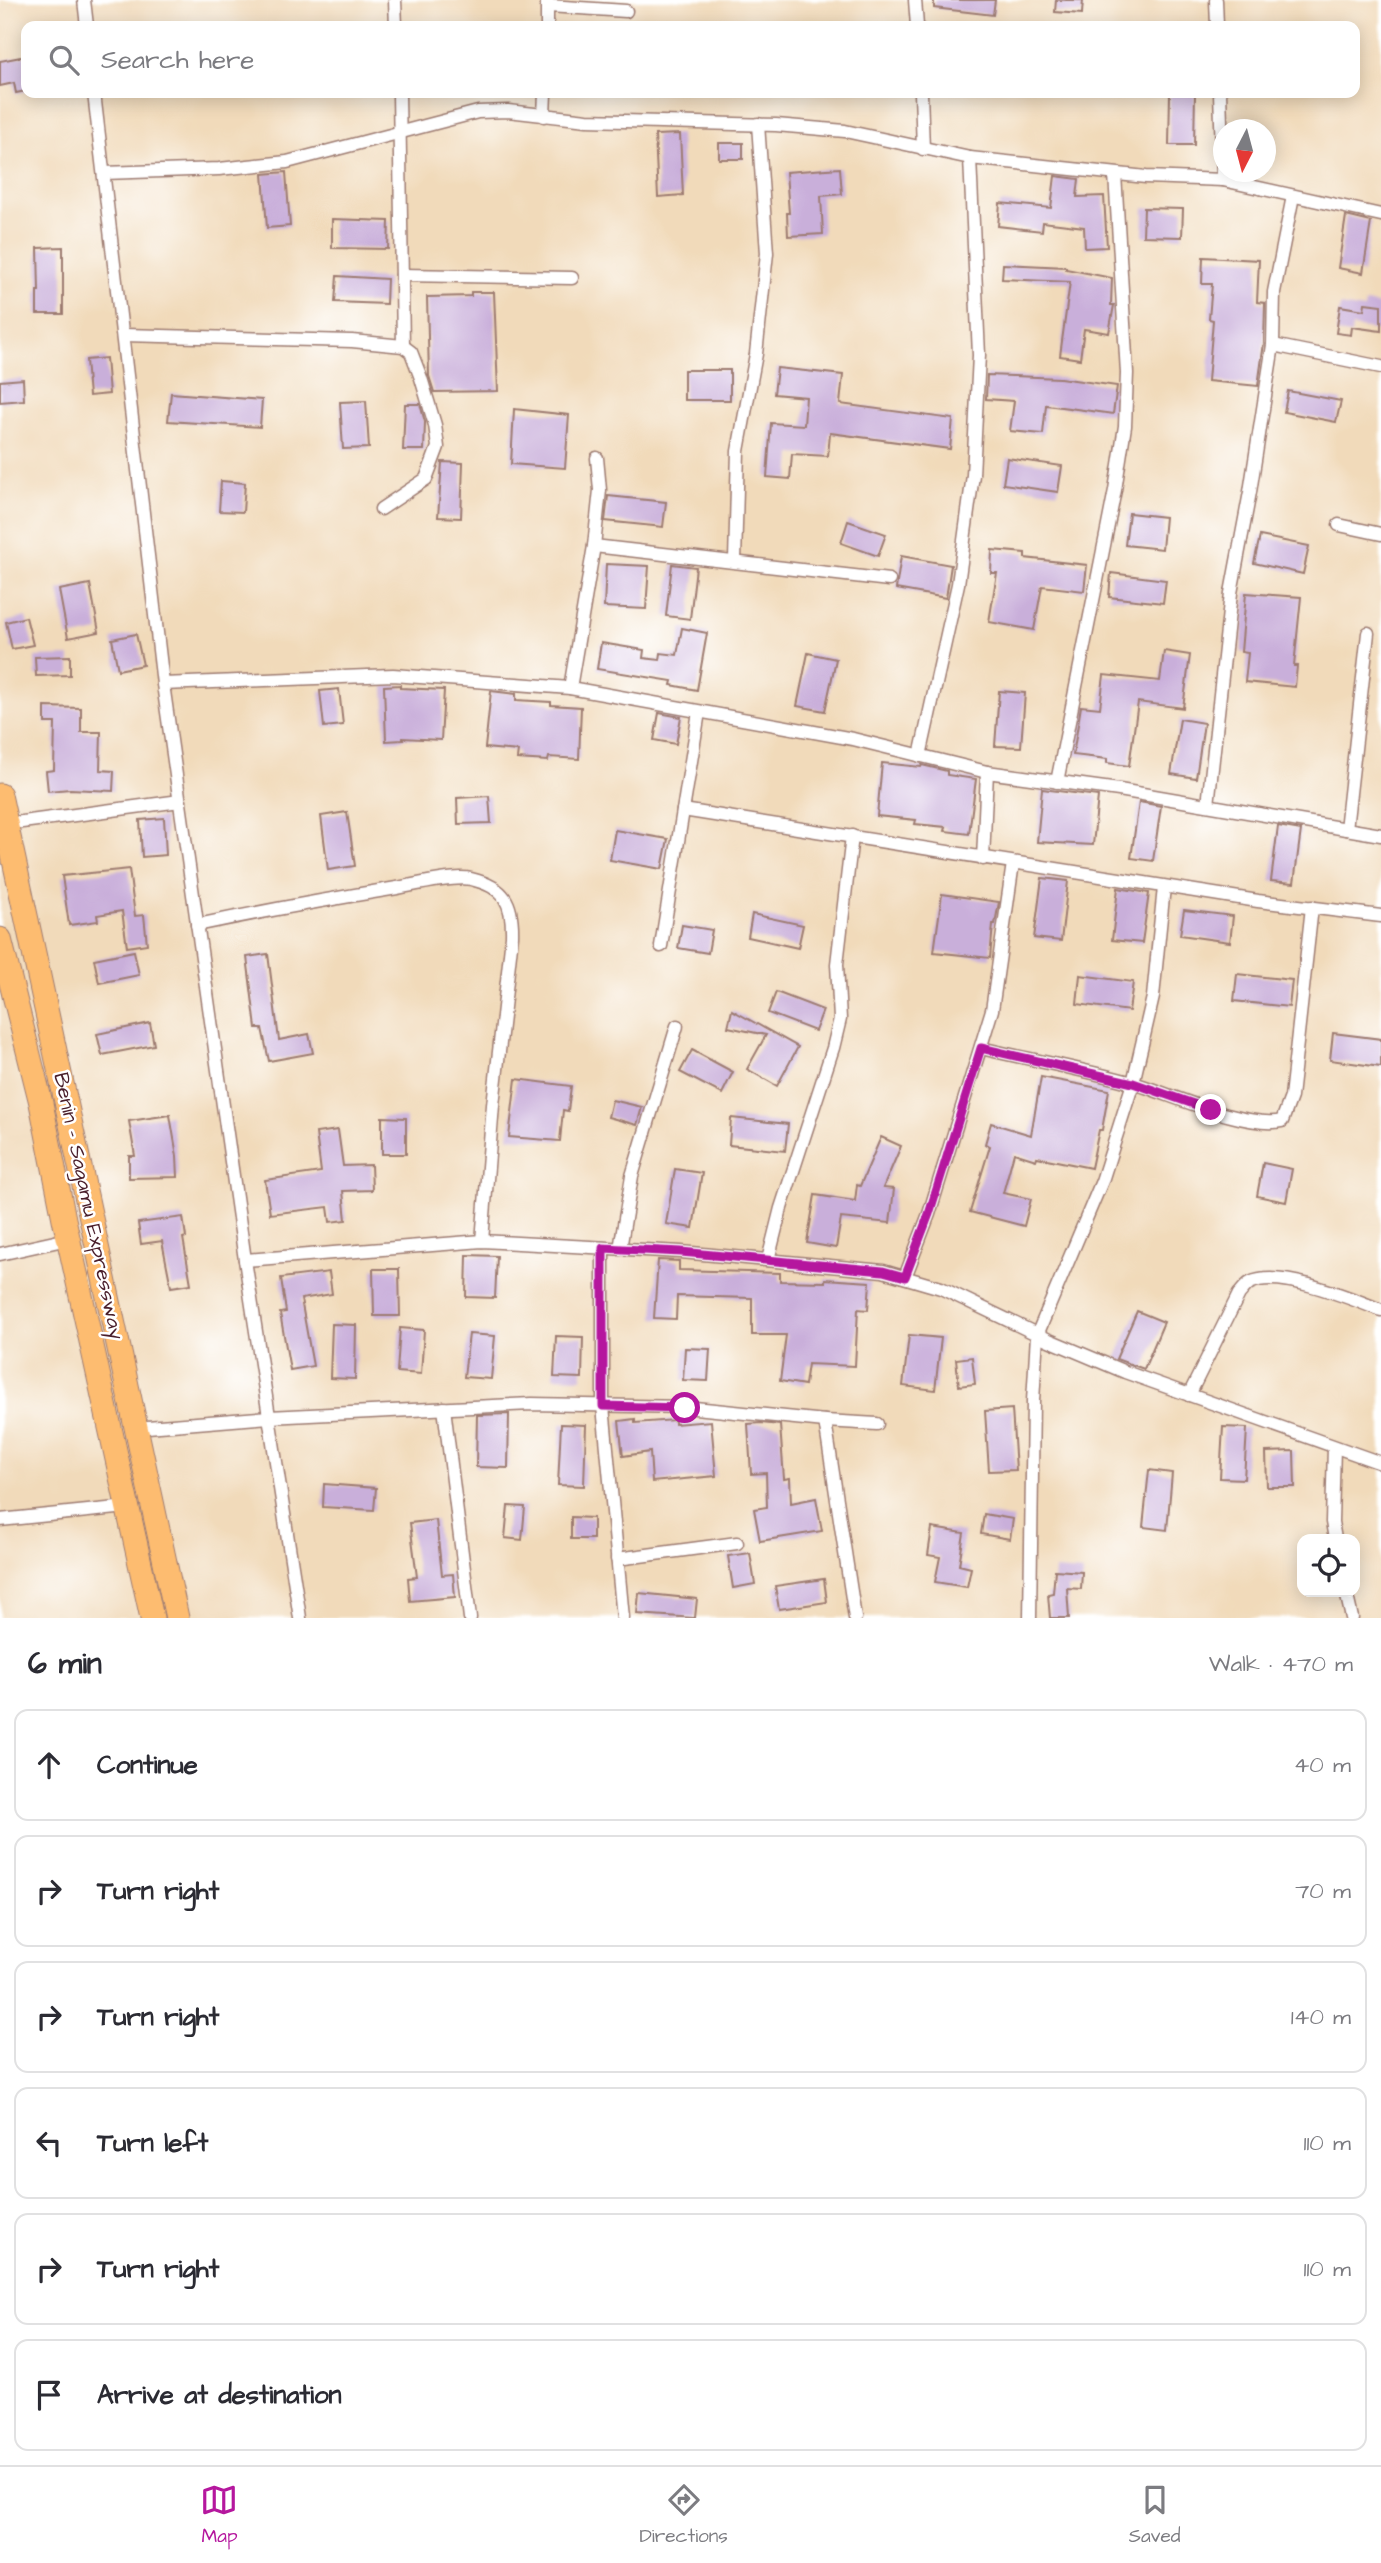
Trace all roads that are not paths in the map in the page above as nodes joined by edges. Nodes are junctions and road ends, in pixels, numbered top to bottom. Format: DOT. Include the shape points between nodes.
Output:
graph roads {
  1 [pos="83,0"];
  2 [pos="395,0"];
  3 [pos="915,0"];
  4 [pos="1216,0"];
  5 [pos="547,3"];
  6 [pos="626,12"];
  7 [pos="86,21"];
  8 [pos="396,21"];
  9 [pos="547,21"];
  10 [pos="917,21"];
  11 [pos="1217,21"];
  12 [pos="95,98"];
  13 [pos="399,98"];
  14 [pos="545,98"];
  15 [pos="921,98"];
  16 [pos="1220,98"];
  17 [pos="544,116"];
  18 [pos="1221,119"];
  19 [pos="758,124"];
  20 [pos="400,132"];
  21 [pos="923,149"];
  22 [pos="970,158"];
  23 [pos="104,173"];
  24 [pos="1115,174"];
  25 [pos="1213,179"];
  26 [pos="1231,182"];
  27 [pos="1293,197"];
  28 [pos="1381,215"];
  29 [pos="402,275"];
  30 [pos="572,278"];
  31 [pos="124,335"];
  32 [pos="1273,345"];
  33 [pos="403,346"];
  34 [pos="1381,367"];
  35 [pos="597,458"];
  36 [pos="381,509"];
  37 [pos="1339,525"];
  38 [pos="1381,534"];
  39 [pos="594,546"];
  40 [pos="735,561"];
  41 [pos="890,580"];
  42 [pos="1368,634"];
  43 [pos="163,684"];
  44 [pos="570,688"];
  45 [pos="699,712"];
  46 [pos="920,756"];
  47 [pos="987,772"];
  48 [pos="1058,782"];
  49 [pos="0,795"];
  50 [pos="180,801"];
  51 [pos="1208,805"];
  52 [pos="683,810"];
  53 [pos="6,824"];
  54 [pos="1346,829"];
  55 [pos="1381,835"];
  56 [pos="852,836"];
  57 [pos="983,859"];
  58 [pos="1013,863"];
  59 [pos="1164,887"];
  60 [pos="1312,907"];
  61 [pos="1381,916"];
  62 [pos="197,925"];
  63 [pos="0,939"];
  64 [pos="661,946"];
  65 [pos="677,1026"];
  66 [pos="981,1048"];
  67 [pos="1133,1083"];
  68 [pos="68,1239"];
  69 [pos="482,1241"];
  70 [pos="603,1248"];
  71 [pos="620,1249"];
  72 [pos="0,1254"];
  73 [pos="245,1260"];
  74 [pos="768,1260"];
  75 [pos="905,1277"];
  76 [pos="1381,1310"];
  77 [pos="1037,1335"];
  78 [pos="1189,1395"];
  79 [pos="603,1406"];
  80 [pos="444,1408"];
  81 [pos="269,1416"];
  82 [pos="825,1421"];
  83 [pos="877,1424"];
  84 [pos="135,1428"];
  85 [pos="1334,1447"];
  86 [pos="1381,1463"];
  87 [pos="127,1507"];
  88 [pos="0,1520"];
  89 [pos="1334,1534"];
  90 [pos="737,1543"];
  91 [pos="617,1559"];
  92 [pos="1347,1597"];
  93 [pos="152,1618"];
  94 [pos="177,1618"];
  95 [pos="300,1618"];
  96 [pos="470,1618"];
  97 [pos="623,1618"];
  98 [pos="855,1618"];
  99 [pos="1030,1618"];
  100 [pos="1352,1618"];
  1 -- 7 [label="street"];
  2 -- 8 [label="street"];
  3 -- 10 [label="street"];
  4 -- 11 [label="street"];
  5 -- 6 [label="street"];
  5 -- 9 [label="street"];
  12 -- 23 [label="street"];
  13 -- 20 [label="street"];
  14 -- 17 [label="street"];
  15 -- 21 [label="street"];
  16 -- 18 [label="street"];
  17 -- 19 [label="street"];
  17 -- 20 [label="street" via="478,111"];
  19 -- 21 [label="street" via="845,131"];
  19 -- 40 [label="street" via="767,253 756,354 738,451"];
  20 -- 23 [label="street" via="287,162"];
  20 -- 29 [label="street"];
  21 -- 22 [label="street"];
  22 -- 24 [label="street"];
  22 -- 46 [label="street" via="979,355 973,475 957,584"];
  23 -- 31 [label="street"];
  24 -- 25 [label="street"];
  24 -- 48 [label="street" via="1127,373 1125,426"];
  26 -- 27 [label="street"];
  27 -- 28 [label="street"];
  27 -- 32 [label="street" via="1274,292"];
  29 -- 30 [label="street"];
  29 -- 33 [label="street"];
  31 -- 33 [label="street"];
  31 -- 43 [label="street"];
  32 -- 34 [label="street"];
  32 -- 51 [label="street" via="1231,593"];
  33 -- 36 [label="street" via="411,352 421,378 438,447 426,479"];
  35 -- 39 [label="street" via="600,490"];
  37 -- 38 [label="street"];
  39 -- 40 [label="street"];
  39 -- 44 [label="street"];
  40 -- 41 [label="street"];
  42 -- 54 [label="street"];
  43 -- 44 [label="street" via="393,676"];
  43 -- 50 [label="street"];
  44 -- 45 [label="street"];
  45 -- 46 [label="street" via="853,739"];
  45 -- 52 [label="street"];
  46 -- 47 [label="street"];
  47 -- 48 [label="street"];
  47 -- 57 [label="street"];
  48 -- 51 [label="street"];
  49 -- 53 [label="highway, Benin - Sagamu Expressway"];
  50 -- 53 [label="street"];
  50 -- 62 [label="street"];
  51 -- 54 [label="street"];
  52 -- 56 [label="street"];
  52 -- 64 [label="street"];
  53 -- 84 [label="highway, Benin - Sagamu Expressway"];
  54 -- 55 [label="street"];
  56 -- 57 [label="street"];
  56 -- 74 [label="street" via="837,964 840,1019"];
  57 -- 58 [label="street"];
  58 -- 59 [label="street"];
  58 -- 66 [label="street" via="992,1010"];
  59 -- 60 [label="street"];
  59 -- 67 [label="street" via="1153,997"];
  60 -- 61 [label="street"];
  60 -- 67 [label="street" via="1291,1097 1282,1121 1269,1124 1211,1110"];
  62 -- 69 [label="street" via="469,878 509,901 512,936"];
  62 -- 73 [label="street"];
  63 -- 68 [label="highway" via="41,1103"];
  65 -- 71 [label="street" via="632,1176"];
  66 -- 67 [label="street"];
  66 -- 75 [label="street"];
  67 -- 77 [label="street" via="1102,1181"];
  68 -- 72 [label="street"];
  68 -- 87 [label="highway"];
  69 -- 70 [label="street"];
  69 -- 73 [label="street"];
  70 -- 71 [label="street"];
  70 -- 79 [label="street"];
  71 -- 74 [label="street"];
  73 -- 81 [label="street"];
  74 -- 75 [label="street"];
  75 -- 77 [label="street" via="941,1288"];
  76 -- 78 [label="street" via="1320,1287 1266,1279 1249,1283 1239,1294"];
  77 -- 78 [label="street"];
  77 -- 99 [label="street"];
  78 -- 85 [label="street"];
  79 -- 80 [label="street"];
  79 -- 82 [label="street" via="685,1408"];
  79 -- 91 [label="street"];
  80 -- 81 [label="street"];
  80 -- 96 [label="street"];
  81 -- 84 [label="street"];
  81 -- 95 [label="street"];
  82 -- 83 [label="street"];
  82 -- 98 [label="street"];
  84 -- 94 [label="highway, Benin - Sagamu Expressway"];
  85 -- 86 [label="street"];
  85 -- 89 [label="street"];
  87 -- 88 [label="street"];
  87 -- 93 [label="highway"];
  90 -- 91 [label="street"];
  91 -- 97 [label="street"];
  92 -- 100 [label="street"];
}
